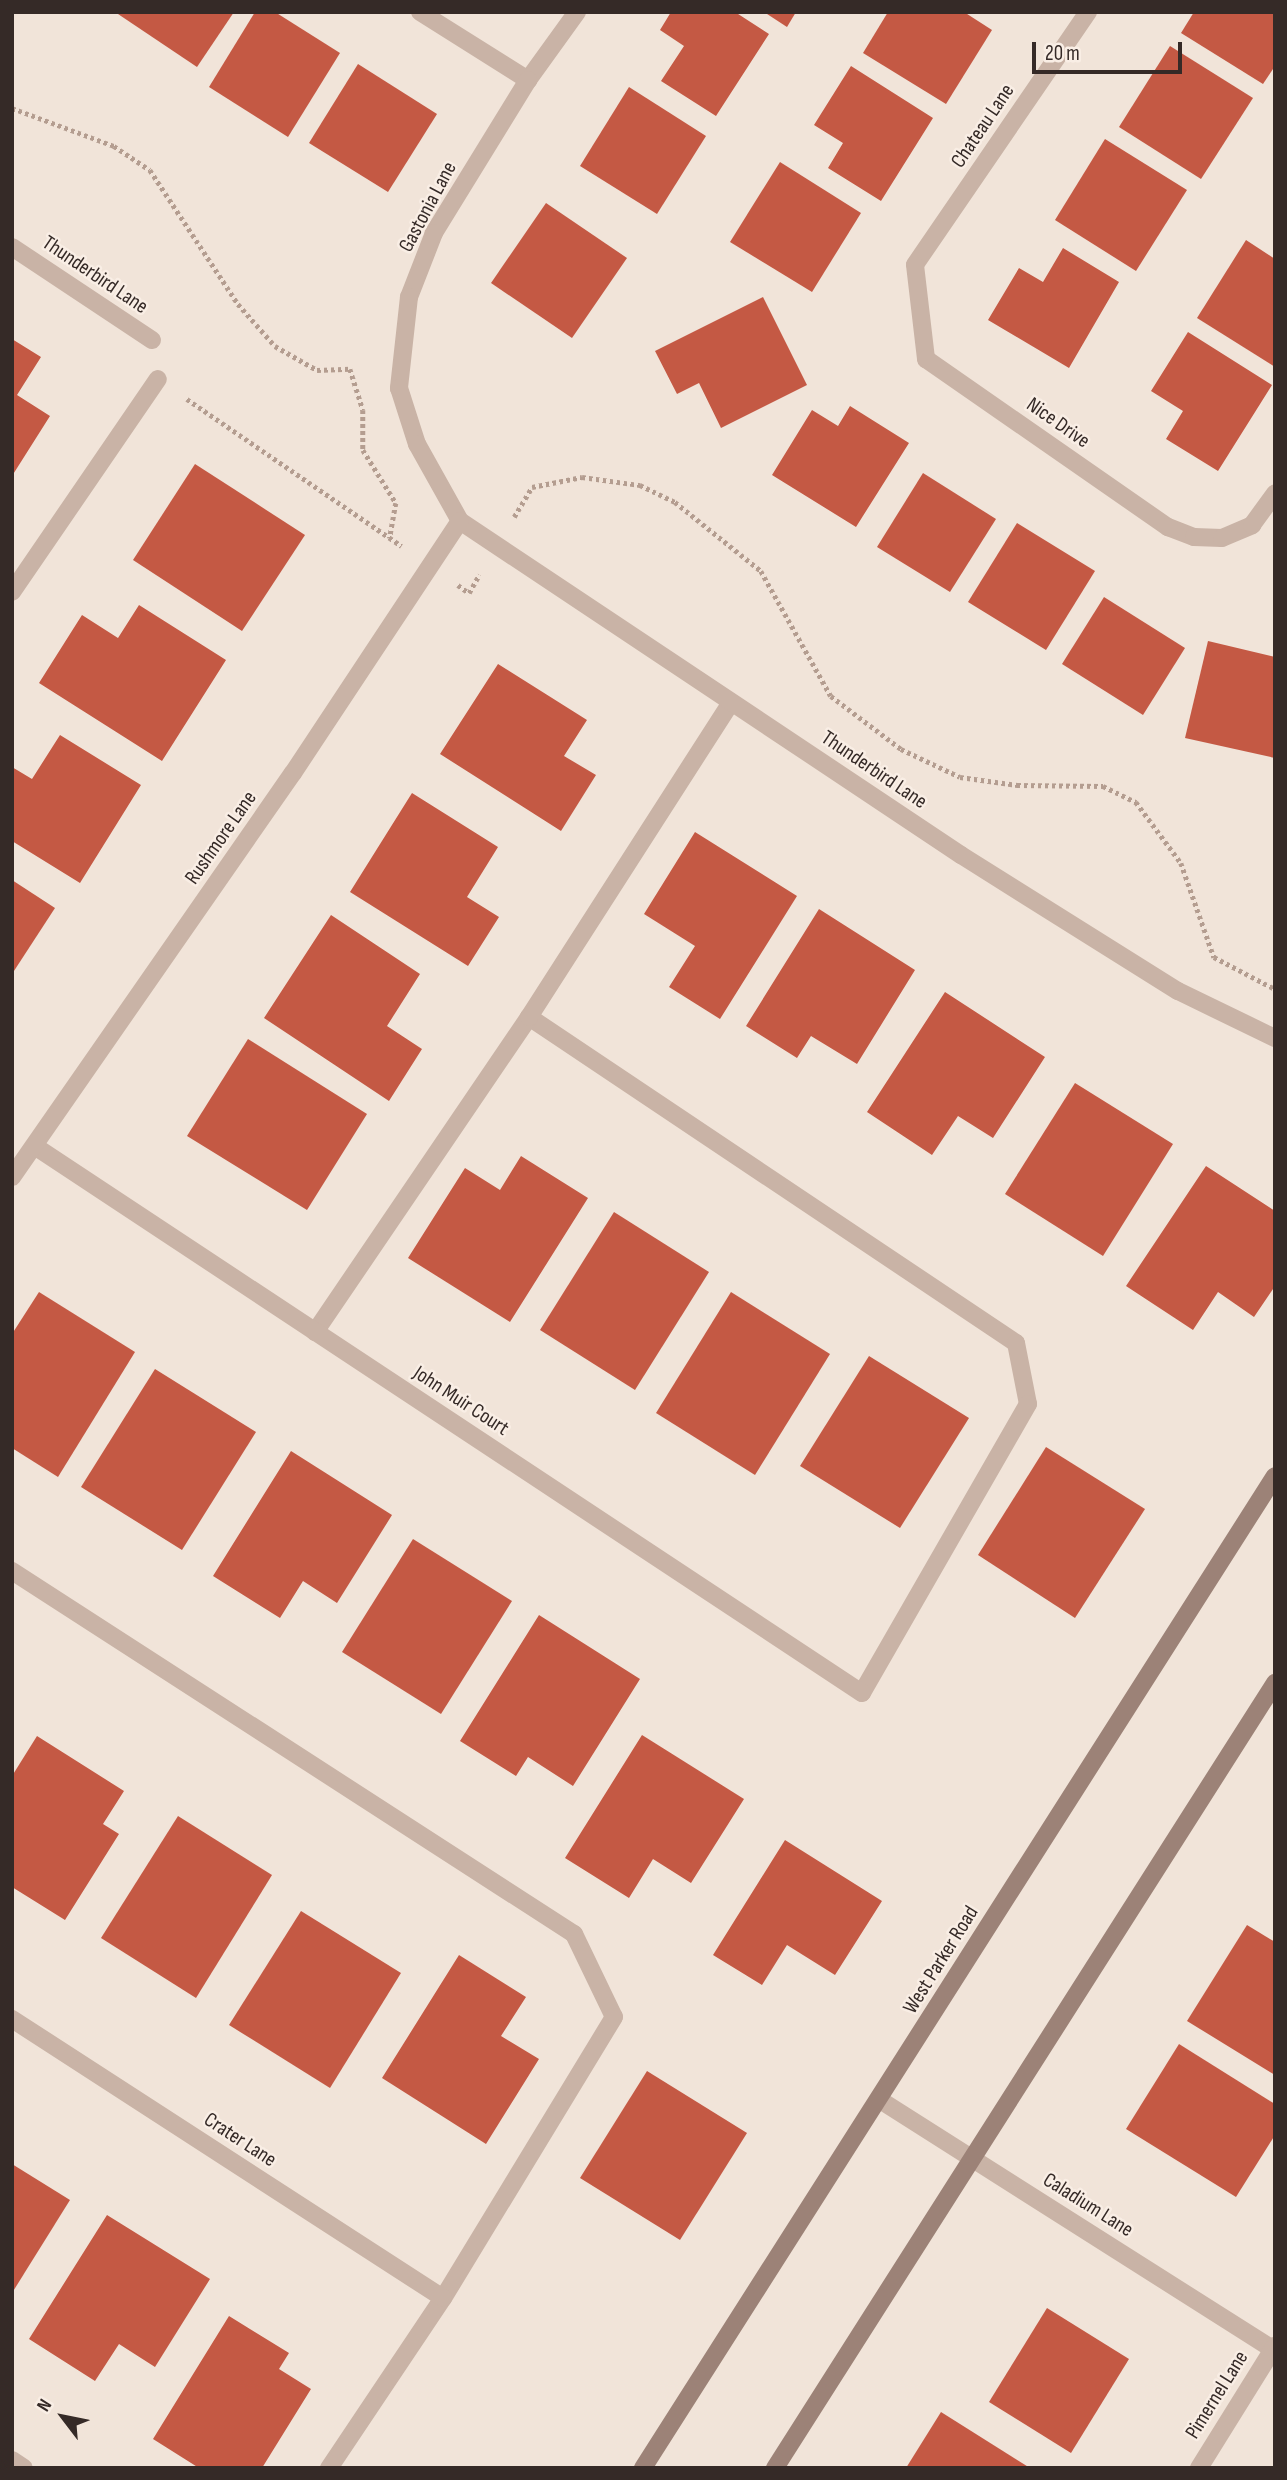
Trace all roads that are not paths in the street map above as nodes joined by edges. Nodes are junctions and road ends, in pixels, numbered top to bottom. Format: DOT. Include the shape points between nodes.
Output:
graph roads {
  1 [pos="420,12"];
  2 [pos="577,12"];
  3 [pos="1088,12"];
  4 [pos="528,80"];
  5 [pos="12,247"];
  6 [pos="915,265"];
  7 [pos="152,340"];
  8 [pos="158,379"];
  9 [pos="1275,493"];
  10 [pos="460,521"];
  11 [pos="12,592"];
  12 [pos="731,702"];
  13 [pos="529,1017"];
  14 [pos="1275,1038"];
  15 [pos="36,1147"];
  16 [pos="12,1177"];
  17 [pos="315,1332"];
  18 [pos="1275,1476"];
  19 [pos="12,1571"];
  20 [pos="1275,1683"];
  21 [pos="12,2019"];
  22 [pos="880,2100"];
  23 [pos="975,2160"];
  24 [pos="443,2298"];
  25 [pos="1274,2347"];
  26 [pos="12,2460"];
  27 [pos="24,2468"];
  28 [pos="329,2468"];
  29 [pos="643,2468"];
  30 [pos="775,2468"];
  31 [pos="1199,2468"];
  1 -- 4 [label="street"];
  2 -- 4 [label="street, Gastonia Lane"];
  3 -- 6 [label="street, Chateau Lane"];
  4 -- 10 [label="street, Gastonia Lane" via="434,233 409,297 399,388 417,444"];
  5 -- 7 [label="street, Thunderbird Lane"];
  6 -- 9 [label="street, Nice Drive" via="926,359 1168,527 1194,537 1222,538 1252,525"];
  8 -- 11 [label="street"];
  10 -- 12 [label="street, Thunderbird Lane"];
  10 -- 15 [label="street, Rushmore Lane"];
  12 -- 13 [label="street"];
  12 -- 14 [label="street, Thunderbird Lane" via="961,855 1178,991"];
  13 -- 17 [label="street"];
  13 -- 17 [label="street, John Muir Court" via="1016,1343 1028,1404 862,1693"];
  15 -- 16 [label="street, Rushmore Lane"];
  15 -- 17 [label="street, John Muir Court"];
  18 -- 22 [label="main road, West Parker Road"];
  19 -- 24 [label="street" via="574,1934 614,2017"];
  20 -- 23 [label="main road"];
  21 -- 24 [label="street, Crater Lane"];
  22 -- 23 [label="street, Caladium Lane"];
  22 -- 29 [label="main road, West Parker Road"];
  23 -- 25 [label="street, Caladium Lane"];
  23 -- 30 [label="main road"];
  24 -- 28 [label="street"];
  25 -- 31 [label="street, Pimernel Lane"];
  26 -- 27 [label="street"];
}
